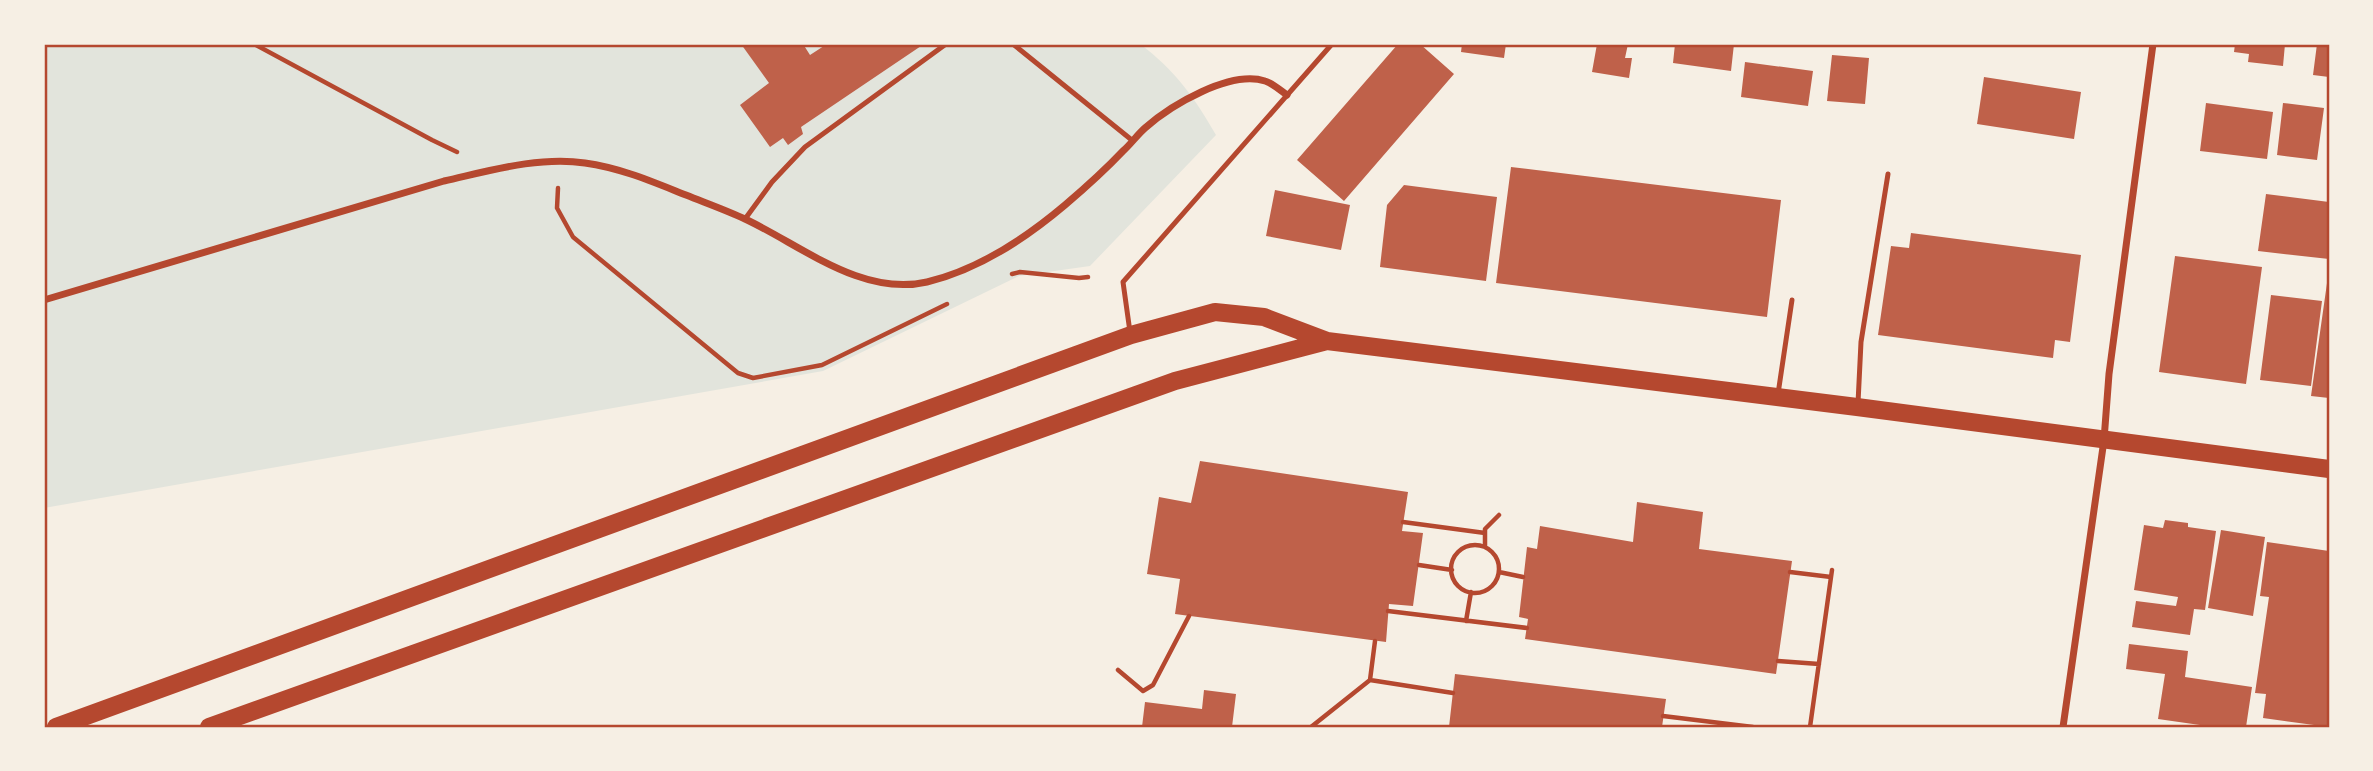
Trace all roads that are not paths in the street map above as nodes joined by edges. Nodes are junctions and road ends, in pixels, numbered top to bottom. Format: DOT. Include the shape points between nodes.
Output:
graph roads {
  1 [pos="946,44"];
  2 [pos="1013,44"];
  3 [pos="1332,44"];
  4 [pos="2153,44"];
  5 [pos="1287,94"];
  6 [pos="1133,141"];
  7 [pos="1888,173"];
  8 [pos="745,219"];
  9 [pos="44,300"];
  10 [pos="1793,300"];
  11 [pos="1131,335"];
  12 [pos="1327,341"];
  13 [pos="1777,397"];
  14 [pos="1857,407"];
  15 [pos="2104,440"];
  16 [pos="2329,469"];
  17 [pos="212,726"];
  18 [pos="56,727"];
  19 [pos="248,727"];
  20 [pos="2063,727"];
  1 -- 8 [label="lane" via="805,147"];
  2 -- 6 [label="lane"];
  3 -- 5 [label="lane"];
  4 -- 15 [label="street"];
  5 -- 6 [label="street" via="1266,81 1244,78 1226,82 1164,113"];
  5 -- 11 [label="lane" via="1123,282"];
  6 -- 8 [label="street" via="1063,206 1007,246 984,261 924,282 901,284 839,270"];
  7 -- 14 [label="lane" via="1861,342"];
  8 -- 9 [label="street" via="630,172 584,163 542,163 444,181"];
  10 -- 13 [label="lane"];
  11 -- 12 [label="main road" via="1215,312 1264,317"];
  11 -- 18 [label="main road"];
  12 -- 13 [label="main road"];
  12 -- 17 [label="main road" via="1175,381"];
  13 -- 14 [label="main road"];
  14 -- 15 [label="main road"];
  15 -- 16 [label="main road"];
  15 -- 20 [label="street"];
  17 -- 19 [label="main road"];
}
